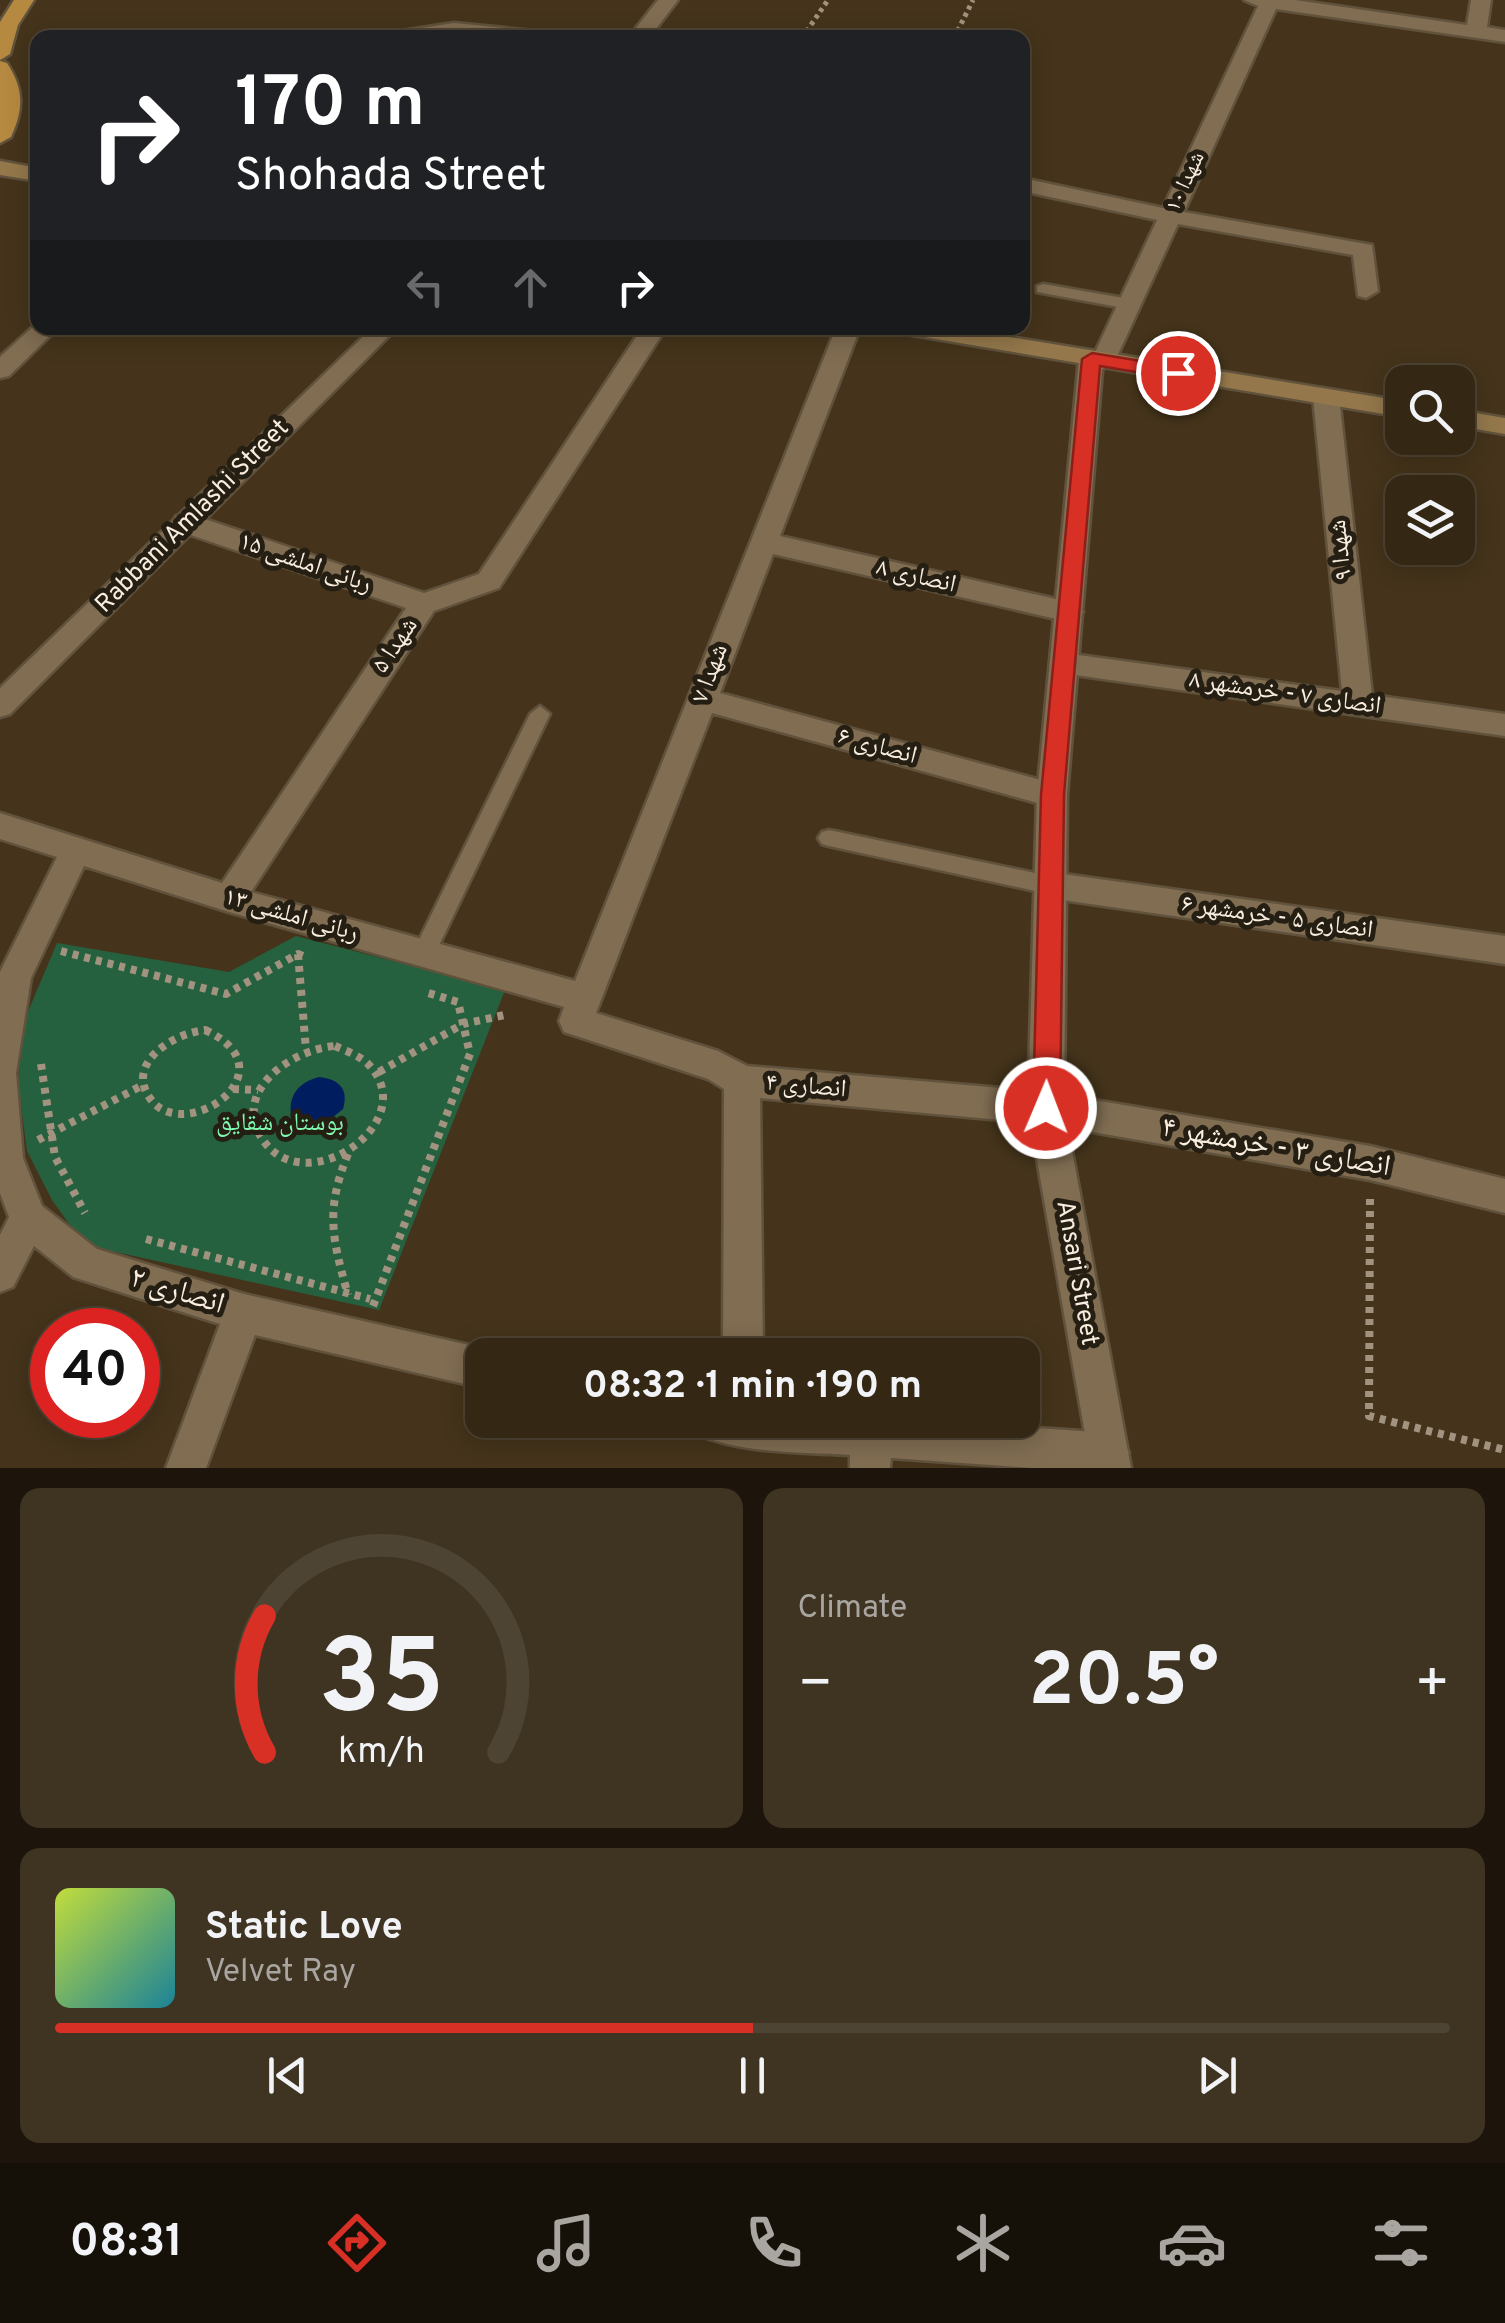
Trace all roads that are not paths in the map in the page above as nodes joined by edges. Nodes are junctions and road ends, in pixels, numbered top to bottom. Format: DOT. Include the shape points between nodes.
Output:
graph roads {
  1 [pos="24,0"];
  2 [pos="668,0"];
  3 [pos="1481,0"];
  4 [pos="1262,1"];
  5 [pos="644,30"];
  6 [pos="1476,32"];
  7 [pos="1505,36"];
  8 [pos="0,54"];
  9 [pos="0,68"];
  10 [pos="0,137"];
  11 [pos="0,168"];
  12 [pos="30,173"];
  13 [pos="1030,186"];
  14 [pos="1170,216"];
  15 [pos="1044,289"];
  16 [pos="1366,291"];
  17 [pos="1130,304"];
  18 [pos="38,335"];
  19 [pos="378,335"];
  20 [pos="649,335"];
  21 [pos="845,335"];
  22 [pos="953,335"];
  23 [pos="1098,360"];
  24 [pos="0,370"];
  25 [pos="1326,397"];
  26 [pos="1385,406"];
  27 [pos="1475,421"];
  28 [pos="1505,426"];
  29 [pos="186,523"];
  30 [pos="764,542"];
  31 [pos="424,604"];
  32 [pos="1069,612"];
  33 [pos="1064,664"];
  34 [pos="702,700"];
  35 [pos="1358,703"];
  36 [pos="0,706"];
  37 [pos="540,714"];
  38 [pos="1505,724"];
  39 [pos="1052,795"];
  40 [pos="0,826"];
  41 [pos="828,838"];
  42 [pos="76,850"];
  43 [pos="1049,885"];
  44 [pos="228,899"];
  45 [pos="1505,950"];
  46 [pos="424,953"];
  47 [pos="580,1010"];
  48 [pos="0,1073"];
  49 [pos="742,1081"];
  50 [pos="1046,1108"];
  51 [pos="1505,1196"];
  52 [pos="28,1218"];
  53 [pos="0,1274"];
  54 [pos="244,1313"];
  55 [pos="743,1338"];
  56 [pos="465,1364"];
  57 [pos="803,1438"];
  58 [pos="870,1452"];
  59 [pos="1110,1461"];
  60 [pos="186,1468"];
  1 -- 8 [label="highway"];
  2 -- 5 [label="street"];
  3 -- 6 [label="street"];
  4 -- 6 [label="street"];
  4 -- 14 [label="street, شهدا ۱۰"];
  6 -- 7 [label="street"];
  9 -- 10 [label="highway" via="12,84 14,109"];
  11 -- 12 [label="main road"];
  13 -- 14 [label="street"];
  14 -- 16 [label="street" via="1364,250"];
  14 -- 17 [label="street, شهدا ۱۰"];
  15 -- 17 [label="lane"];
  17 -- 23 [label="street, شهدا ۱۰"];
  18 -- 24 [label="street"];
  19 -- 29 [label="street, Rabbani Amlashi Street"];
  20 -- 31 [label="street, شهدا ۵" via="490,581"];
  21 -- 30 [label="street, شهدا ۷"];
  22 -- 23 [label="main road"];
  23 -- 25 [label="main road"];
  23 -- 32 [label="street, Ansari Street"];
  25 -- 26 [label="main road"];
  25 -- 35 [label="street, شهدا ۹"];
  27 -- 28 [label="main road"];
  29 -- 31 [label="street, ربانی املشی ۱۵"];
  29 -- 36 [label="street, Rabbani Amlashi Street"];
  30 -- 32 [label="street, انصاری ۸"];
  30 -- 34 [label="street, شهدا ۷"];
  31 -- 44 [label="street, شهدا ۵"];
  32 -- 33 [label="street, Ansari Street"];
  33 -- 35 [label="street, انصاری ۷ - خرمشهر ۸"];
  33 -- 39 [label="street, Ansari Street"];
  34 -- 39 [label="street, انصاری ۶"];
  34 -- 47 [label="street, شهدا ۷"];
  35 -- 38 [label="street, انصاری ۷ - خرمشهر ۸"];
  37 -- 46 [label="lane"];
  39 -- 43 [label="street, Ansari Street"];
  40 -- 42 [label="street, ربانی املشی ۱۳"];
  41 -- 43 [label="lane"];
  42 -- 44 [label="street, ربانی املشی ۱۳"];
  42 -- 48 [label="street, انصاری ۲" via="14,978"];
  43 -- 45 [label="street, انصاری ۵ - خرمشهر ۶"];
  43 -- 50 [label="street, Ansari Street"];
  44 -- 46 [label="street, ربانی املشی ۱۳"];
  46 -- 47 [label="street, ربانی املشی ۱۳"];
  47 -- 49 [label="street, انصاری ۴"];
  48 -- 52 [label="street, انصاری ۲" via="4,1158"];
  49 -- 50 [label="street, انصاری ۴"];
  49 -- 55 [label="street"];
  50 -- 51 [label="street, انصاری ۳ - خرمشهر ۴" via="1370,1163"];
  50 -- 59 [label="street, Ansari Street"];
  52 -- 53 [label="street"];
  52 -- 54 [label="street, انصاری ۲" via="86,1264"];
  54 -- 56 [label="street, انصاری ۲"];
  54 -- 60 [label="street"];
  57 -- 58 [label="street"];
  58 -- 59 [label="street"];
}
